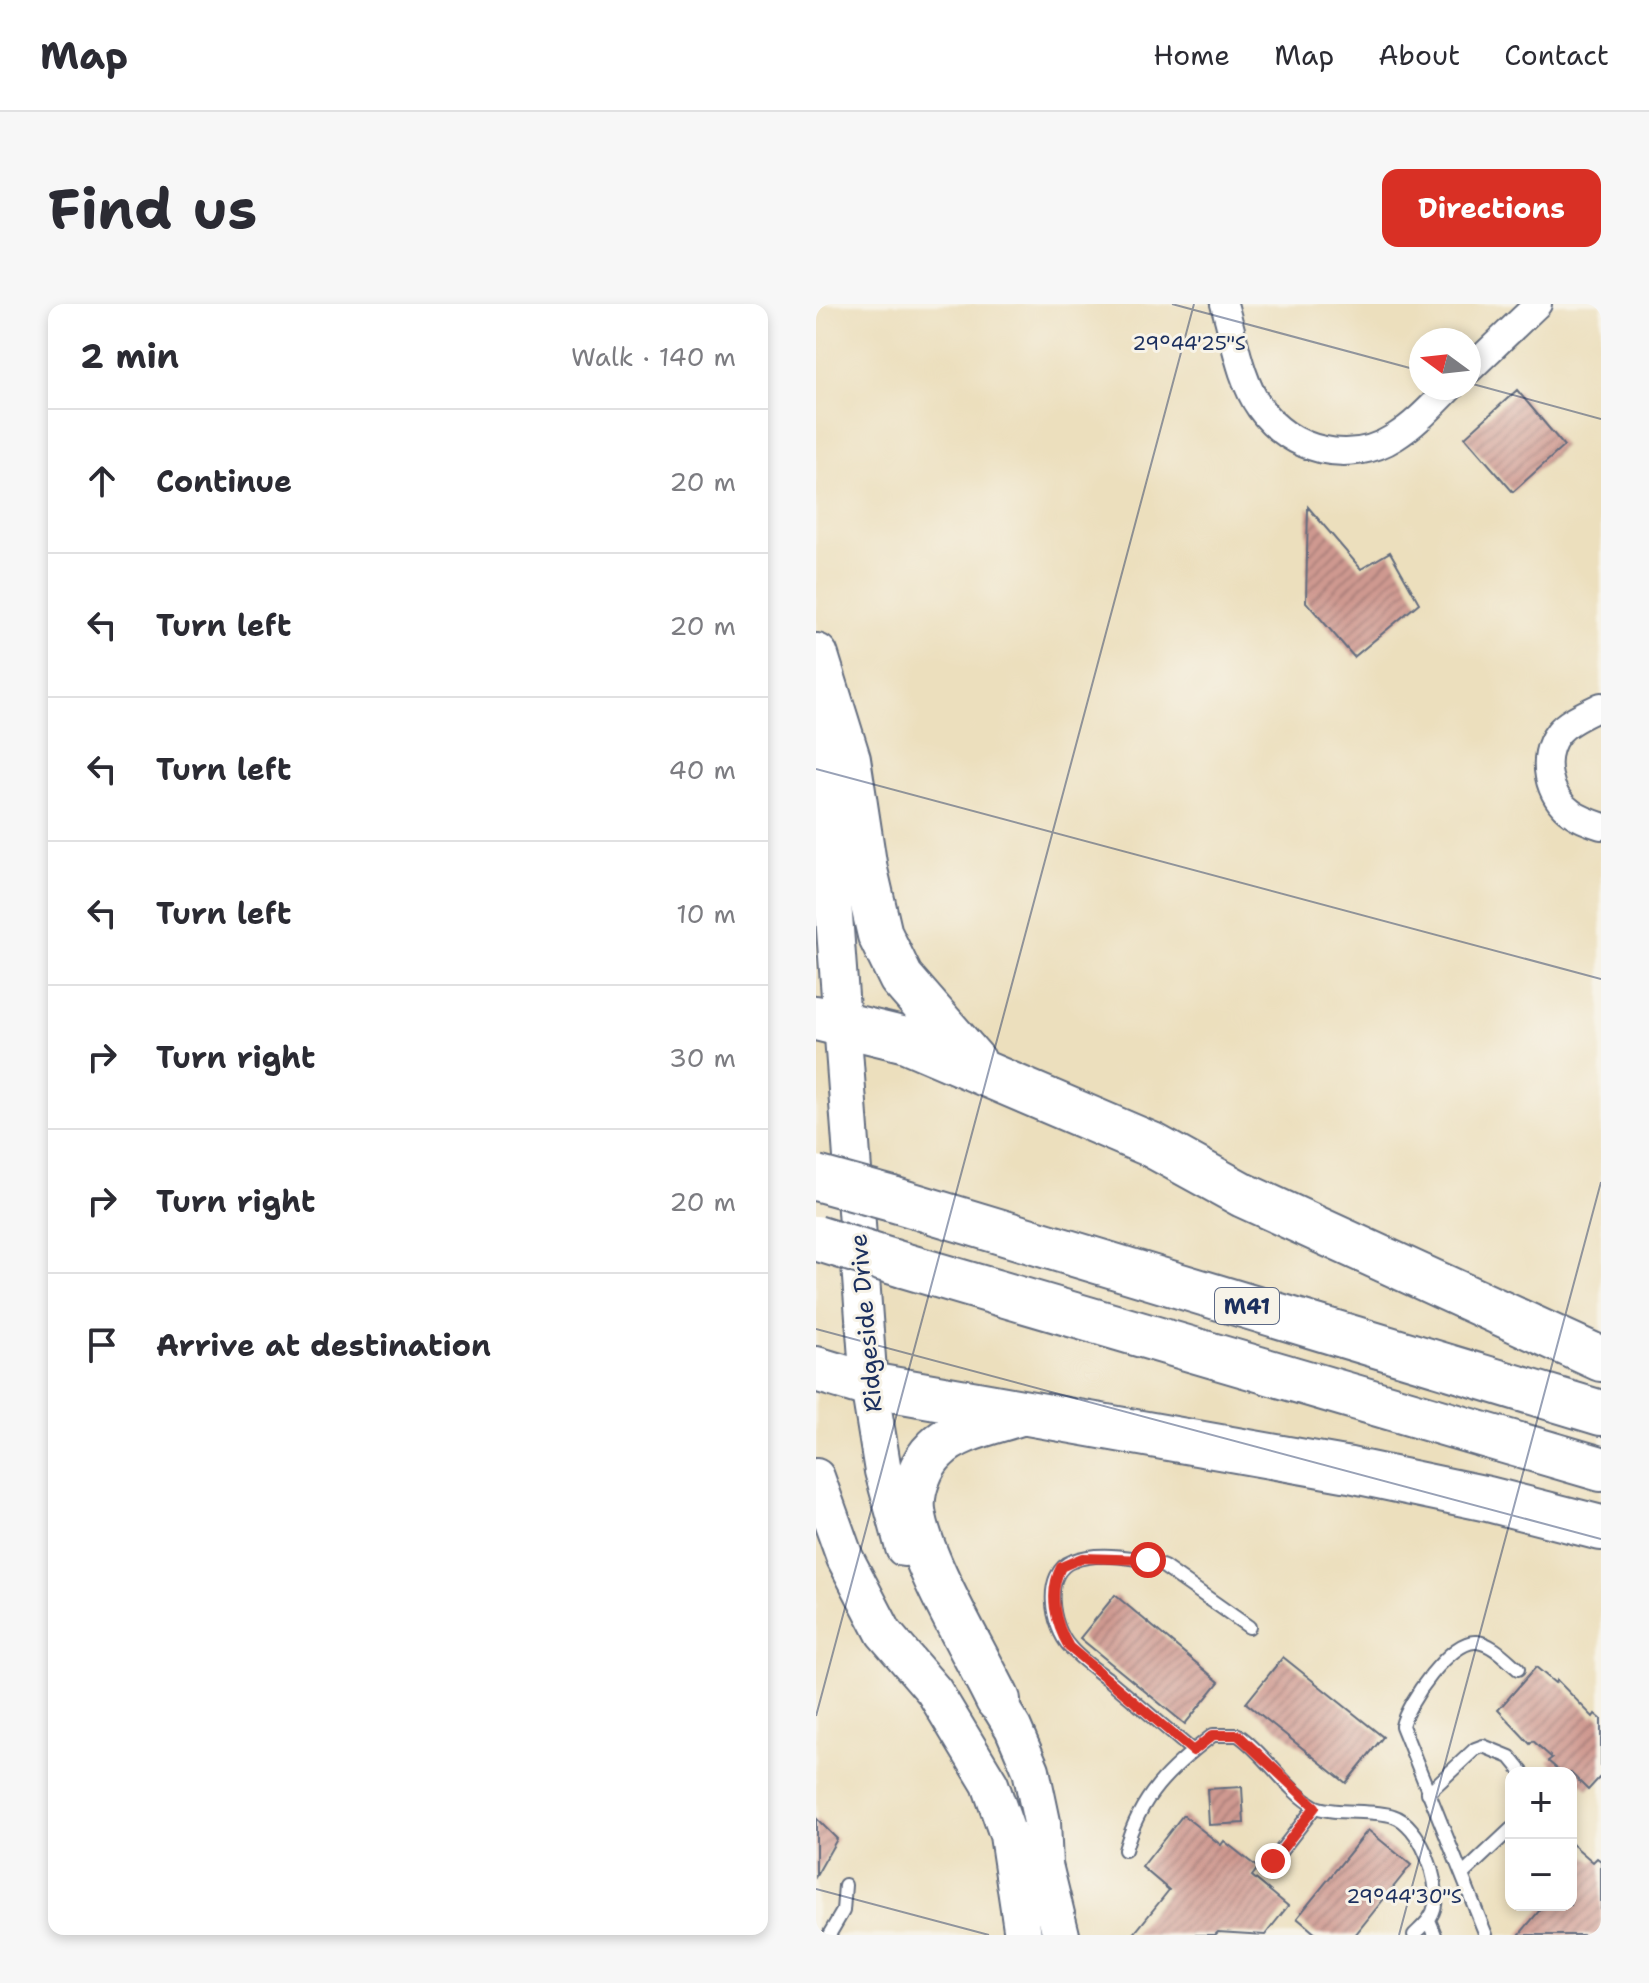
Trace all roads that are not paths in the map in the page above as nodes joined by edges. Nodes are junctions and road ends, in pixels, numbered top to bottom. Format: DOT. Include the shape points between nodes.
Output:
graph roads {
  1 [pos="1224,304"];
  2 [pos="1538,304"];
  3 [pos="1481,359"];
  4 [pos="1437,400"];
  5 [pos="816,656"];
  6 [pos="816,670"];
  7 [pos="1601,706"];
  8 [pos="1601,826"];
  9 [pos="829,1021"];
  10 [pos="983,1072"];
  11 [pos="816,1178"];
  12 [pos="816,1238"];
  13 [pos="1601,1359"];
  14 [pos="816,1369"];
  15 [pos="869,1385"];
  16 [pos="1022,1412"];
  17 [pos="1601,1413"];
  18 [pos="1601,1469"];
  19 [pos="816,1477"];
  20 [pos="1601,1528"];
  21 [pos="1249,1627"];
  22 [pos="1518,1669"];
  23 [pos="998,1700"];
  24 [pos="1193,1751"];
  25 [pos="1518,1767"];
  26 [pos="1428,1793"];
  27 [pos="1315,1807"];
  28 [pos="1505,1835"];
  29 [pos="1125,1850"];
  30 [pos="1273,1861"];
  31 [pos="1462,1875"];
  32 [pos="845,1885"];
  33 [pos="1429,1920"];
  34 [pos="1022,1933"];
  35 [pos="829,1935"];
  36 [pos="1061,1935"];
  37 [pos="1414,1935"];
  38 [pos="1435,1935"];
  39 [pos="1486,1935"];
  1 -- 4 [label="street" via="1258,407 1296,442 1346,453 1371,448 1395,438"];
  2 -- 3 [label="street"];
  5 -- 10 [label="highway" via="848,759 880,935 901,978"];
  6 -- 9 [label="street, Ridgeside Drive"];
  7 -- 8 [label="street" via="1558,732 1547,771 1556,796 1571,813"];
  9 -- 10 [label="highway" via="906,1040"];
  9 -- 15 [label="street, Ridgeside Drive"];
  10 -- 13 [label="highway" via="1152,1145 1243,1195"];
  11 -- 17 [label="highway, M41, bridge"];
  12 -- 18 [label="highway, M41, bridge"];
  14 -- 15 [label="highway"];
  15 -- 16 [label="highway"];
  15 -- 23 [label="street, Ridgeside Drive" via="900,1539 941,1619"];
  16 -- 20 [label="highway" via="1350,1470"];
  16 -- 23 [label="highway" via="950,1438 935,1449 923,1466 913,1508 922,1545"];
  19 -- 34 [label="street" via="845,1558 884,1633 934,1691 990,1784 1008,1835"];
  21 -- 24 [label="lane" via="1148,1560 1082,1558 1061,1567 1055,1578 1057,1619 1069,1647"];
  22 -- 26 [label="lane" via="1487,1644 1466,1643 1413,1696 1402,1726"];
  23 -- 36 [label="street, Ridgeside Drive" via="1031,1770 1044,1865"];
  24 -- 27 [label="lane" via="1213,1735 1238,1735"];
  24 -- 29 [label="lane" via="1140,1808"];
  25 -- 26 [label="lane" via="1510,1757 1483,1746"];
  26 -- 31 [label="lane"];
  27 -- 30 [label="lane"];
  27 -- 33 [label="lane" via="1376,1812 1397,1817 1412,1829 1433,1875 1435,1908"];
  28 -- 31 [label="lane"];
  31 -- 39 [label="lane"];
  32 -- 35 [label="lane" via="843,1911"];
  33 -- 37 [label="lane"];
  33 -- 38 [label="lane"];
}
